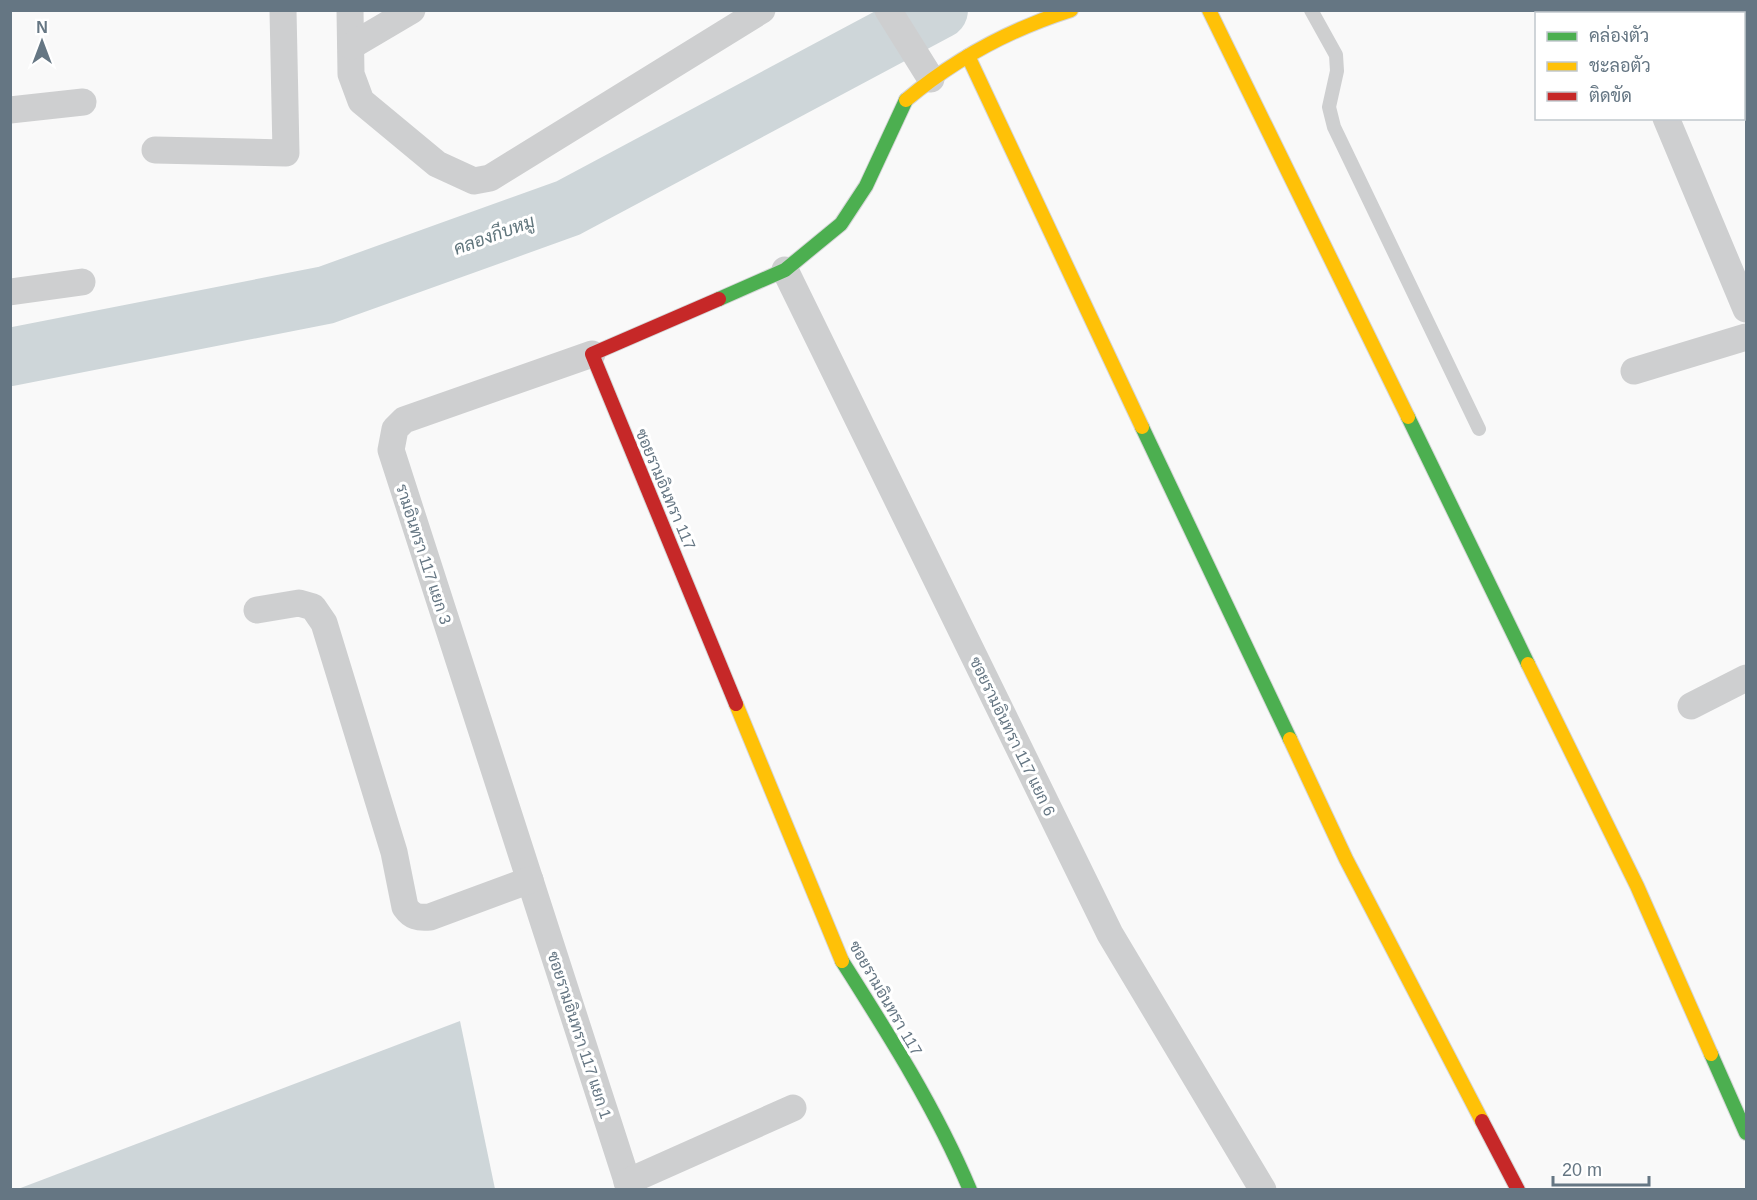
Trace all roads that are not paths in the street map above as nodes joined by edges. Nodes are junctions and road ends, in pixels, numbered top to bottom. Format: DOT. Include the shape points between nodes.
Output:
graph roads {
  1 [pos="283,10"];
  2 [pos="350,10"];
  3 [pos="412,10"];
  4 [pos="762,10"];
  5 [pos="888,10"];
  6 [pos="1071,10"];
  7 [pos="1209,10"];
  8 [pos="1311,10"];
  9 [pos="1031,17"];
  10 [pos="351,46"];
  11 [pos="968,56"];
  12 [pos="931,79"];
  13 [pos="83,102"];
  14 [pos="10,110"];
  15 [pos="1667,120"];
  16 [pos="155,150"];
  17 [pos="785,270"];
  18 [pos="82,282"];
  19 [pos="10,292"];
  20 [pos="1746,309"];
  21 [pos="1746,337"];
  22 [pos="592,354"];
  23 [pos="1634,371"];
  24 [pos="1479,429"];
  25 [pos="257,610"];
  26 [pos="1746,678"];
  27 [pos="1691,706"];
  28 [pos="530,880"];
  29 [pos="793,1108"];
  30 [pos="1746,1133"];
  31 [pos="629,1186"];
  32 [pos="970,1190"];
  33 [pos="1263,1190"];
  34 [pos="1518,1190"];
  1 -- 16 [label="street" via="286,153"];
  2 -- 10 [label="street"];
  3 -- 10 [label="street"];
  4 -- 10 [label="street" via="490,178 474,181 437,164 361,101 351,74"];
  5 -- 12 [label="street"];
  6 -- 9 [label="street"];
  7 -- 30 [label="street" via="1637,886"];
  8 -- 24 [label="lane" via="1336,55 1337,71 1329,107 1334,127"];
  9 -- 11 [label="street"];
  11 -- 12 [label="street"];
  11 -- 34 [label="street" via="1346,859"];
  12 -- 17 [label="street" via="906,100 866,186 841,224"];
  13 -- 14 [label="street"];
  15 -- 20 [label="street"];
  17 -- 22 [label="street"];
  17 -- 33 [label="street, ซอยรามอินทรา 117 แยก 6" via="1110,934"];
  18 -- 19 [label="street"];
  21 -- 23 [label="street"];
  22 -- 28 [label="street, รามอินทรา 117 แยก 3" via="404,420 393,437 391,450"];
  22 -- 32 [label="street, ซอยรามอินทรา 117" via="841,960 900,1053"];
  25 -- 28 [label="street" via="299,603 313,608 324,623 382,809 410,915 430,917"];
  26 -- 27 [label="street"];
  28 -- 31 [label="street, ซอยรามอินทรา 117 แยก 1"];
  29 -- 31 [label="street"];
}
